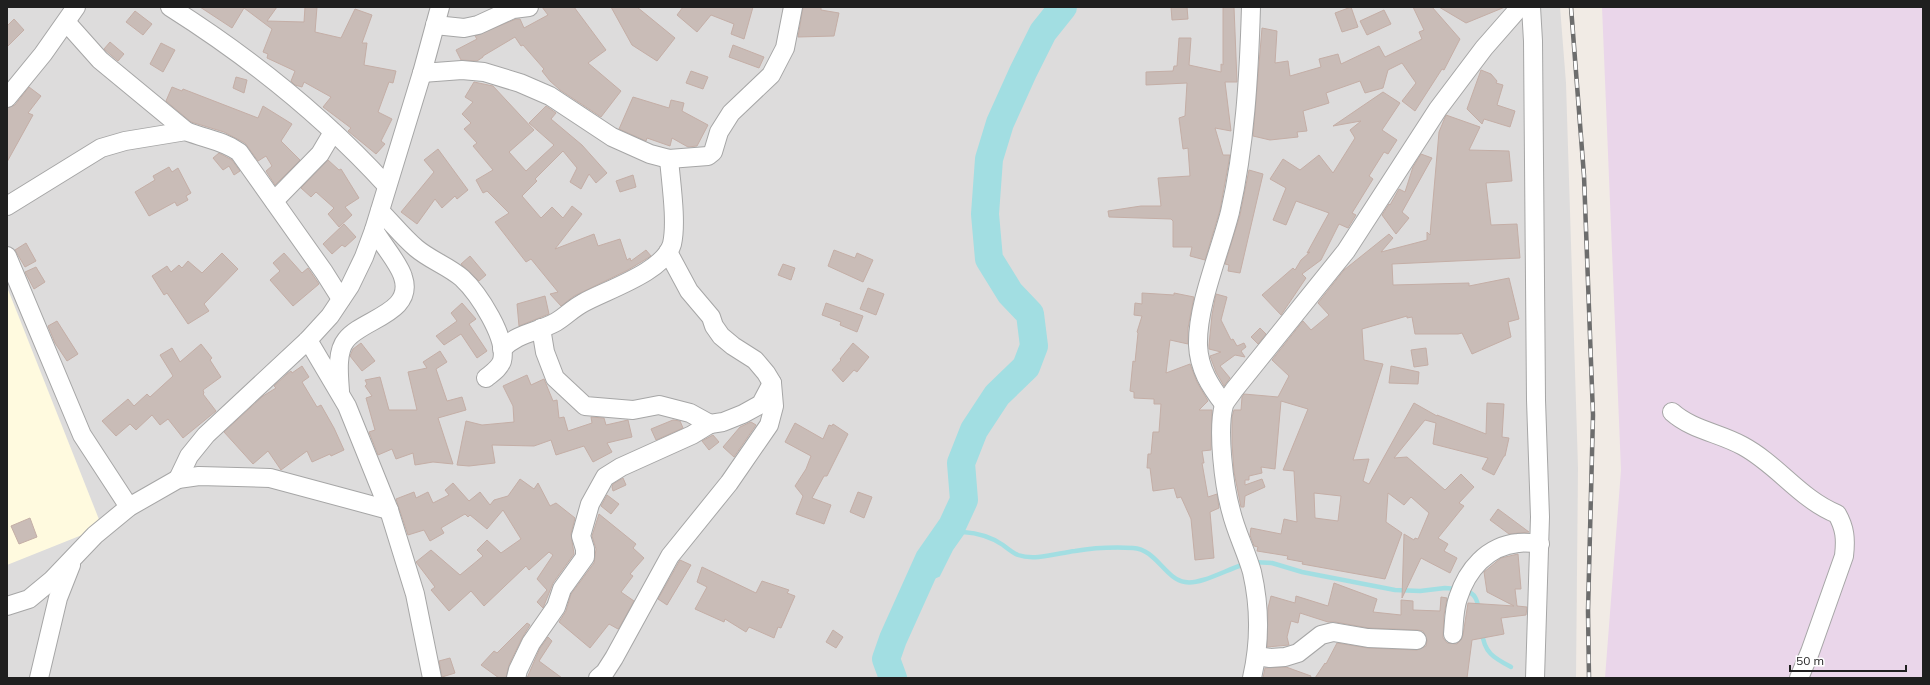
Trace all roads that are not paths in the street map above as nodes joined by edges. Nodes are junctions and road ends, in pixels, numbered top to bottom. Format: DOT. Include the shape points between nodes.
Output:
graph roads {
  1 [pos="76,7"];
  2 [pos="170,7"];
  3 [pos="440,7"];
  4 [pos="529,7"];
  5 [pos="793,7"];
  6 [pos="1251,7"];
  7 [pos="1520,7"];
  8 [pos="1531,7"];
  9 [pos="67,22"];
  10 [pos="435,25"];
  11 [pos="422,73"];
  12 [pos="7,98"];
  13 [pos="186,131"];
  14 [pos="333,132"];
  15 [pos="669,159"];
  16 [pos="387,186"];
  17 [pos="274,201"];
  18 [pos="7,206"];
  19 [pos="380,211"];
  20 [pos="374,230"];
  21 [pos="668,252"];
  22 [pos="7,256"];
  23 [pos="341,299"];
  24 [pos="541,328"];
  25 [pos="308,340"];
  26 [pos="502,349"];
  27 [pos="486,378"];
  28 [pos="772,383"];
  29 [pos="340,392"];
  30 [pos="1224,404"];
  31 [pos="1672,412"];
  32 [pos="710,424"];
  33 [pos="178,479"];
  34 [pos="129,506"];
  35 [pos="389,510"];
  36 [pos="1540,544"];
  37 [pos="73,559"];
  38 [pos="7,606"];
  39 [pos="1453,634"];
  40 [pos="1417,640"];
  41 [pos="1257,656"];
  42 [pos="39,678"];
  43 [pos="432,678"];
  44 [pos="516,678"];
  45 [pos="598,678"];
  46 [pos="1252,678"];
  47 [pos="1535,678"];
  48 [pos="1799,678"];
  1 -- 9 [label="street"];
  2 -- 14 [label="street" via="274,81"];
  3 -- 10 [label="street"];
  4 -- 10 [label="street" via="513,9 478,25 464,28"];
  5 -- 15 [label="street" via="785,48 771,75 731,113 719,132 713,152 708,156"];
  6 -- 30 [label="street" via="1237,176 1199,325 1198,350 1201,368 1206,380"];
  7 -- 30 [label="street" via="1484,48 1438,109 1346,251"];
  8 -- 36 [label="street"];
  9 -- 12 [label="street"];
  9 -- 13 [label="street" via="100,60"];
  10 -- 11 [label="street"];
  11 -- 15 [label="street" via="462,70 484,72 520,83 550,96 612,137 650,154"];
  11 -- 16 [label="street"];
  13 -- 17 [label="street" via="227,144 239,152"];
  13 -- 18 [label="street" via="125,141 101,148"];
  14 -- 16 [label="street"];
  14 -- 17 [label="street" via="320,154"];
  15 -- 21 [label="street" via="674,233"];
  16 -- 19 [label="street"];
  17 -- 23 [label="street"];
  19 -- 20 [label="street"];
  19 -- 26 [label="street" via="417,249 461,278 479,298 493,320"];
  20 -- 23 [label="street" via="364,257"];
  20 -- 29 [label="street" via="403,276 404,294 391,310 346,340 339,368"];
  21 -- 24 [label="street" via="639,276 588,300 556,322"];
  21 -- 28 [label="street" via="689,291 711,317 721,336 755,360"];
  22 -- 34 [label="street" via="82,435"];
  23 -- 25 [label="street" via="330,316"];
  24 -- 26 [label="street" via="511,340"];
  24 -- 32 [label="street" via="544,352 555,378 585,406 633,410 659,406 690,413"];
  25 -- 29 [label="street"];
  25 -- 33 [label="street" via="206,435 189,456"];
  26 -- 27 [label="street" via="502,360 497,370"];
  28 -- 32 [label="street" via="761,404 729,419"];
  28 -- 45 [label="street" via="774,406 769,425 729,483 670,556 614,658"];
  29 -- 35 [label="street"];
  30 -- 41 [label="street" via="1222,440 1226,490 1236,530 1252,573 1258,631"];
  31 -- 48 [label="street" via="1681,420 1722,435 1756,453 1794,487 1837,514 1843,525 1846,540 1844,556"];
  32 -- 44 [label="street" via="605,477 590,504 581,536 585,557 562,589 556,607 531,643"];
  33 -- 34 [label="street"];
  33 -- 35 [label="street" via="199,476 270,478"];
  34 -- 37 [label="street" via="95,535"];
  35 -- 43 [label="street" via="415,594"];
  36 -- 39 [label="street" via="1518,542 1482,558 1472,569 1458,599"];
  36 -- 47 [label="street"];
  37 -- 38 [label="street" via="30,599"];
  37 -- 42 [label="street" via="58,598"];
  40 -- 41 [label="street" via="1368,638 1333,632 1321,635 1298,653 1285,657"];
  41 -- 46 [label="street"];
}
